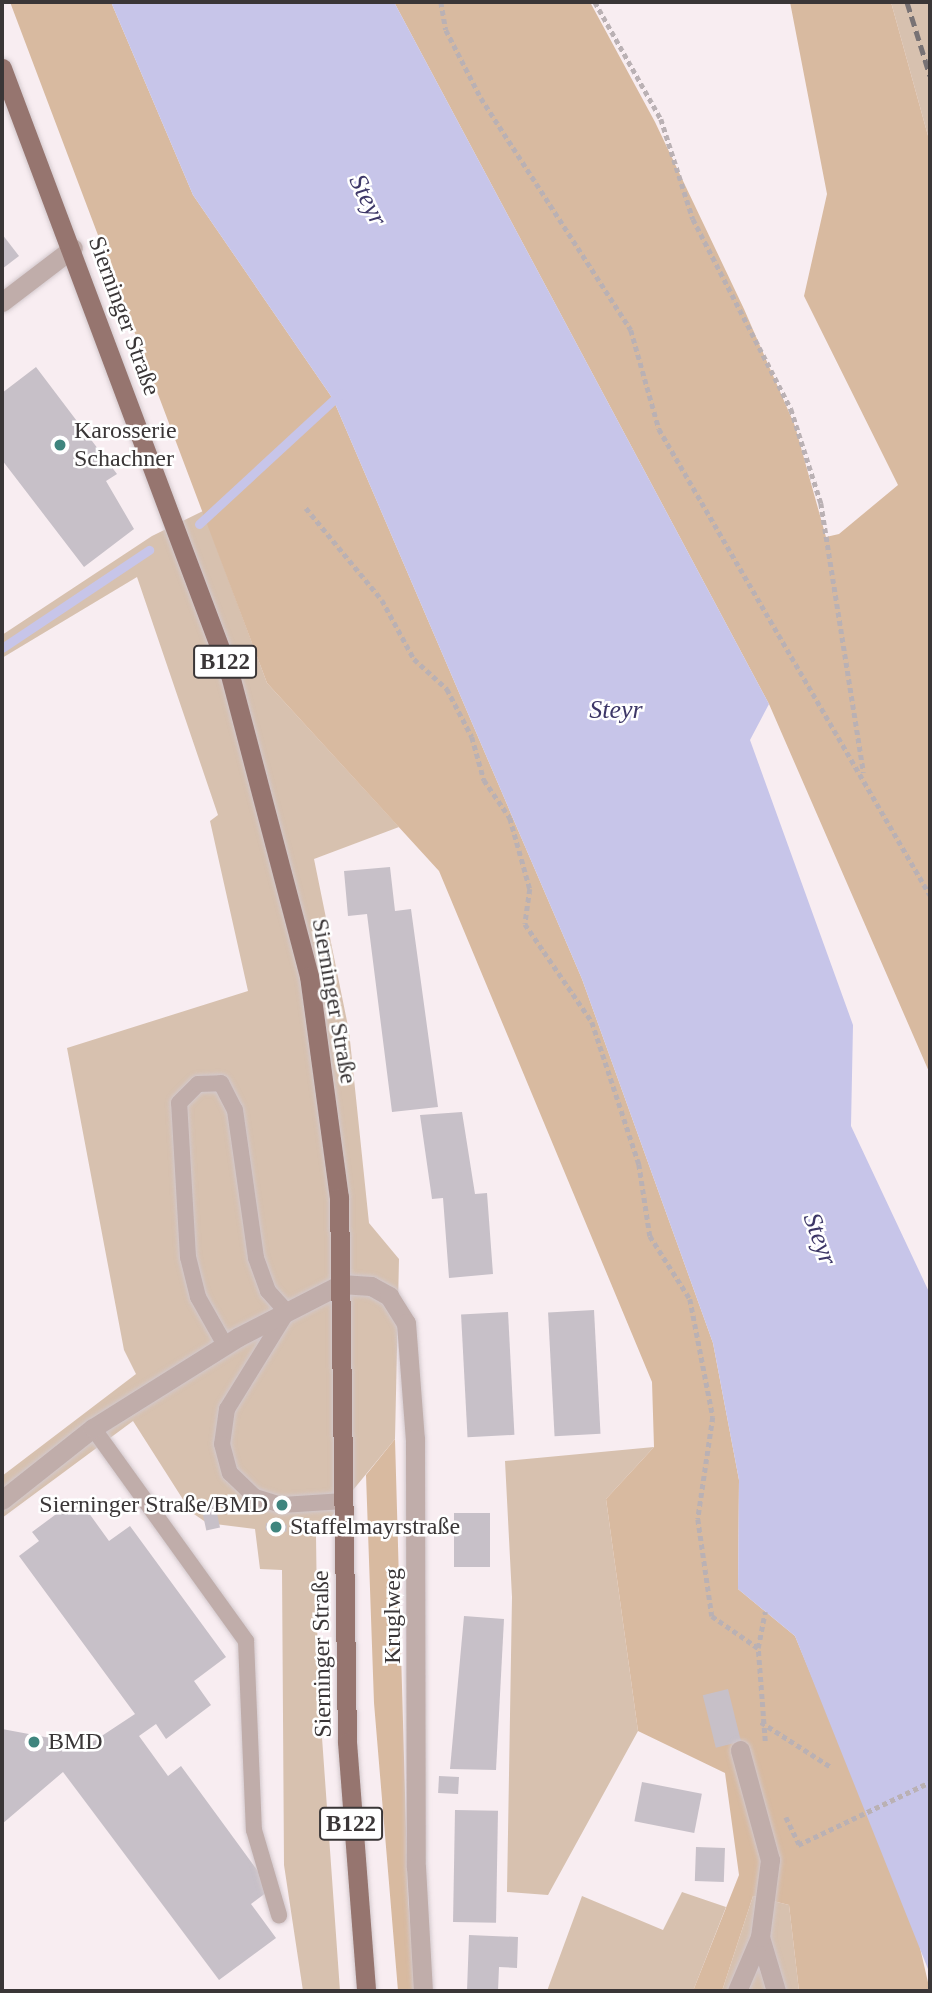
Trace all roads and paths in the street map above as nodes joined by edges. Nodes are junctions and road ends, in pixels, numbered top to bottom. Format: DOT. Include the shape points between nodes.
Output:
graph roads {
  1 [pos="440,2"];
  2 [pos="595,2"];
  3 [pos="2,68"];
  4 [pos="73,248"];
  5 [pos="2,302"];
  6 [pos="306,508"];
  7 [pos="864,774"];
  8 [pos="930,895"];
  9 [pos="341,1284"];
  10 [pos="287,1312"];
  11 [pos="225,1345"];
  12 [pos="93,1428"];
  13 [pos="2,1500"];
  14 [pos="344,1501"];
  15 [pos="765,1612"];
  16 [pos="758,1648"];
  17 [pos="740,1750"];
  18 [pos="831,1768"];
  19 [pos="930,1782"];
  20 [pos="770,1860"];
  21 [pos="279,1915"];
  22 [pos="760,1937"];
  23 [pos="366,1991"];
  24 [pos="422,1991"];
  25 [pos="737,1991"];
  26 [pos="776,1991"];
  1 -- 7 [label="path" via="446,30 481,98 631,330 659,429 782,636 812,701"];
  2 -- 7 [label="path" via="661,119 694,219 791,409 821,503"];
  3 -- 4 [label="main road, Sierninger Straße / B122"];
  4 -- 5 [label="street"];
  4 -- 9 [label="main road, Sierninger Straße / B122" via="257,764 309,976 339,1197"];
  6 -- 16 [label="path" via="382,600 414,659 447,689 472,737 484,780 510,818 530,889 525,924 593,1022 639,1164 650,1236 690,1299 713,1417 698,1519 712,1616"];
  7 -- 8 [label="path"];
  9 -- 10 [label="street"];
  9 -- 14 [label="main road, Sierninger Straße / B122"];
  9 -- 24 [label="street, Kruglweg" via="380,1291 406,1323 415,1439 416,1867"];
  10 -- 11 [label="street"];
  10 -- 11 [label="lane" via="268,1291 256,1258 235,1110 221,1083 198,1084 179,1104 188,1257 198,1297"];
  10 -- 14 [label="lane" via="227,1409 222,1444 230,1473 255,1497 282,1505"];
  11 -- 12 [label="street"];
  12 -- 13 [label="street"];
  12 -- 21 [label="lane" via="246,1641 254,1830"];
  14 -- 23 [label="main road, Sierninger Straße / B122" via="351,1822"];
  15 -- 16 [label="path"];
  16 -- 18 [label="path" via="761,1721"];
  17 -- 20 [label="street"];
  19 -- 20 [label="path"];
  20 -- 22 [label="street"];
  22 -- 25 [label="street"];
  22 -- 26 [label="street"];
}
